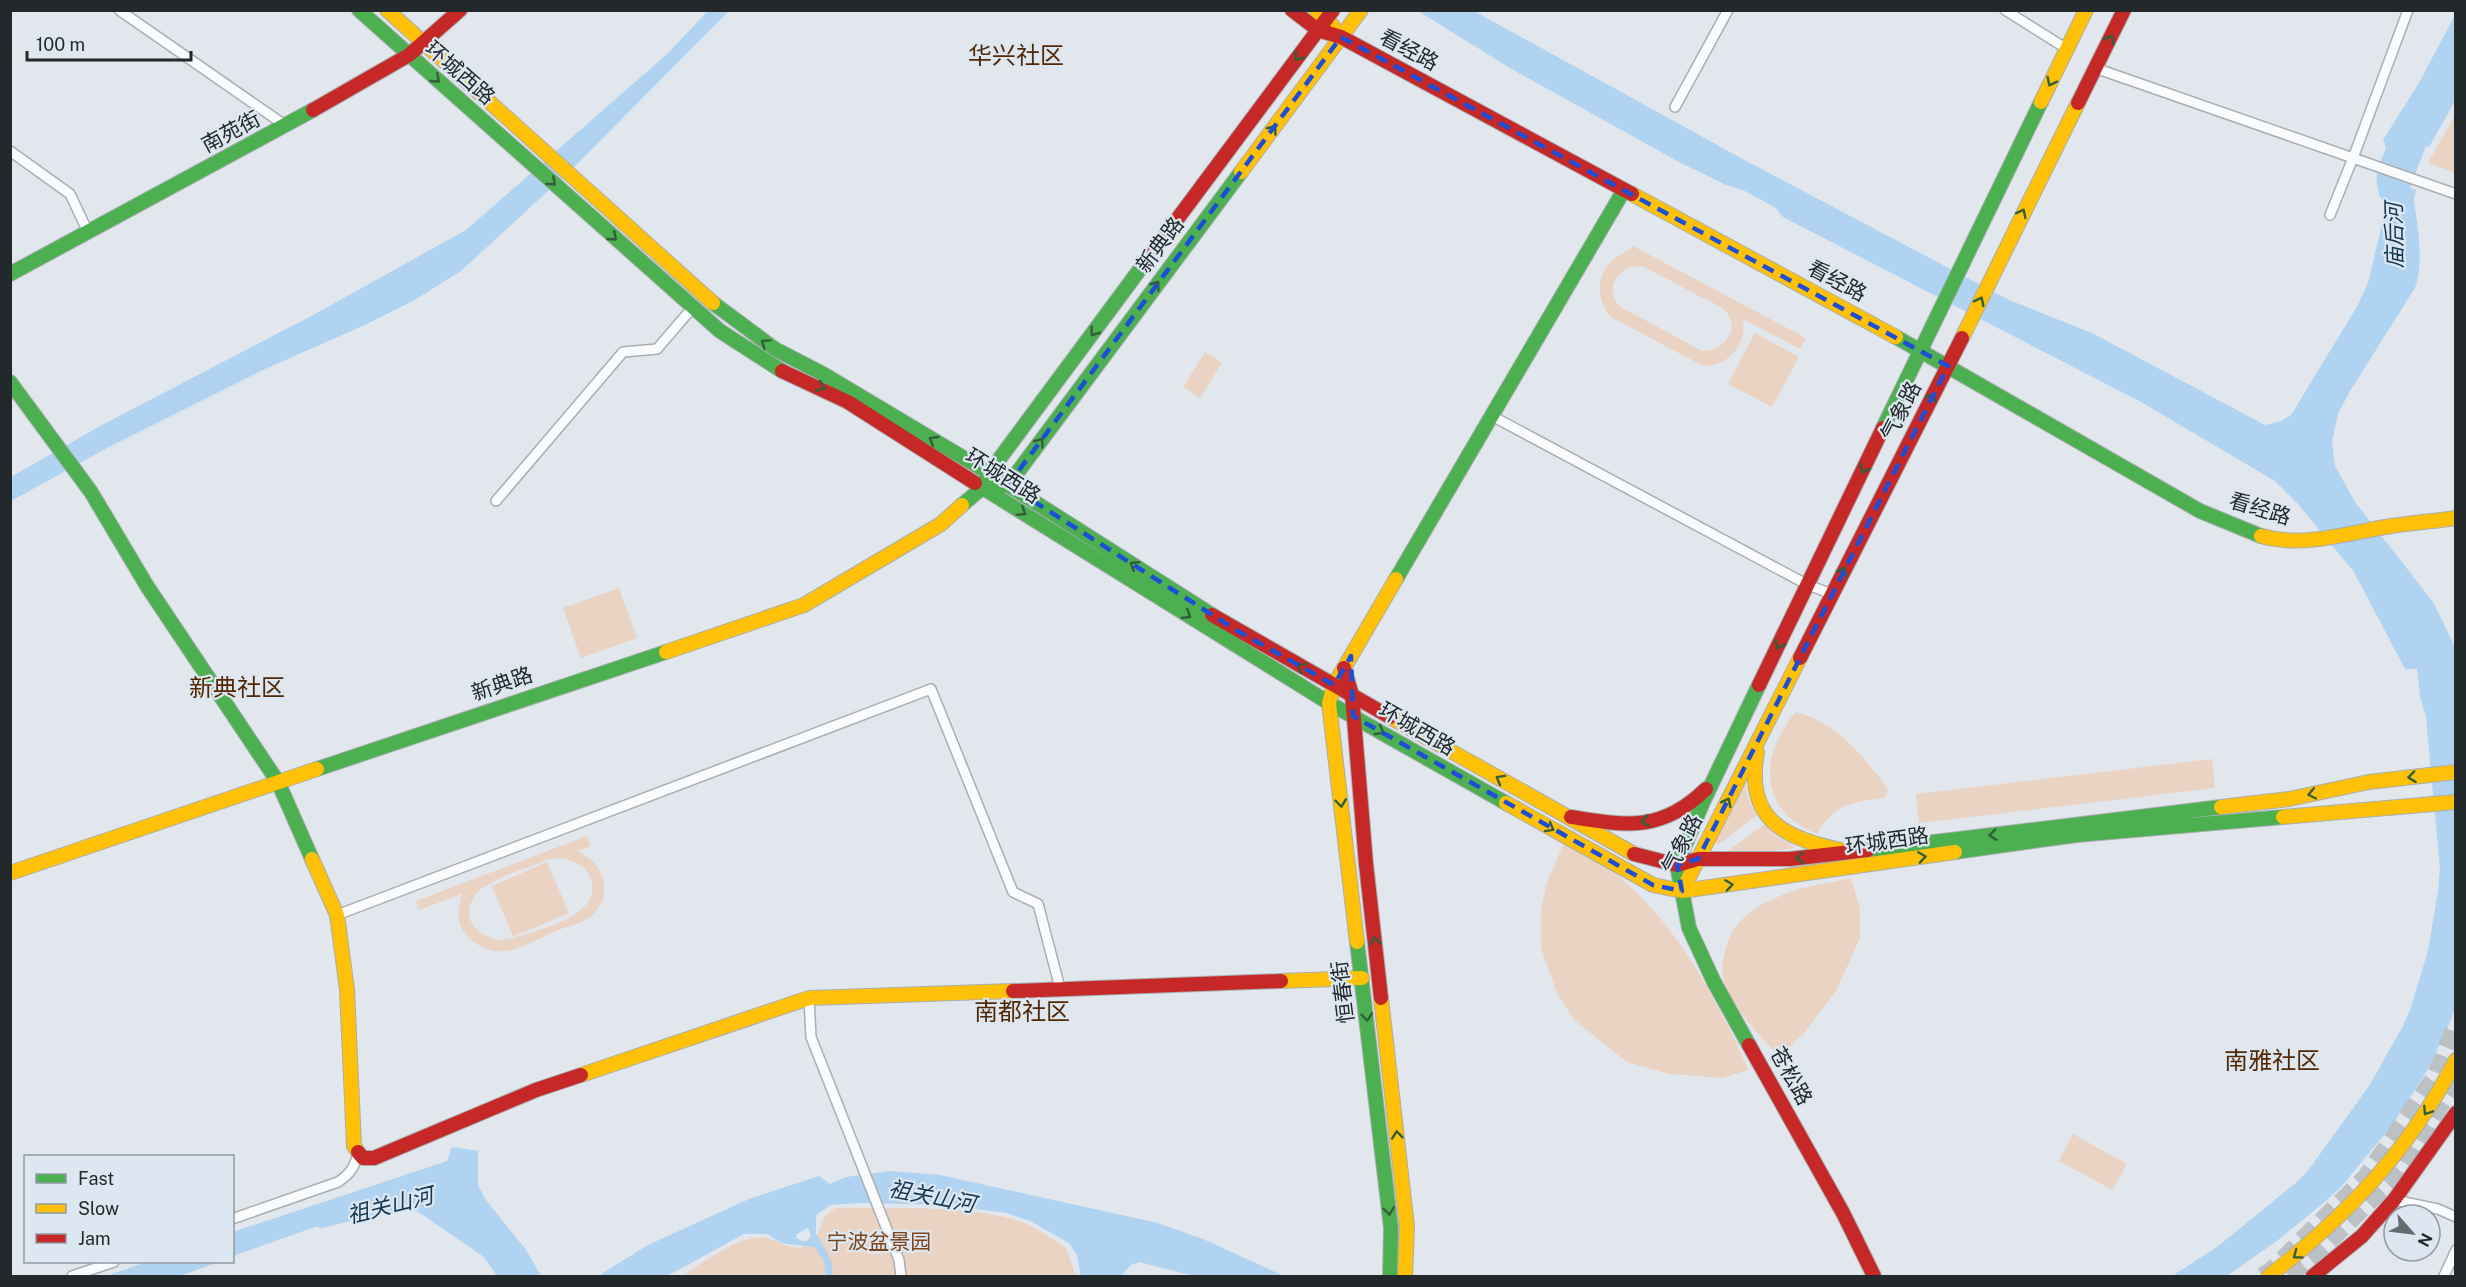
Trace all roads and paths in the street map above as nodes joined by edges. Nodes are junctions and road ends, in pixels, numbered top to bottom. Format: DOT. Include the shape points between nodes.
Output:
graph roads {
  1 [pos="119,10"];
  2 [pos="359,10"];
  3 [pos="387,10"];
  4 [pos="460,10"];
  5 [pos="1292,10"];
  6 [pos="1361,10"];
  7 [pos="1728,10"];
  8 [pos="2005,10"];
  9 [pos="2086,10"];
  10 [pos="2124,10"];
  11 [pos="2408,10"];
  12 [pos="1323,17"];
  13 [pos="1341,37"];
  14 [pos="423,43"];
  15 [pos="2067,49"];
  16 [pos="409,55"];
  17 [pos="2095,68"];
  18 [pos="1675,107"];
  19 [pos="286,126"];
  20 [pos="10,151"];
  21 [pos="2353,158"];
  22 [pos="1624,190"];
  23 [pos="2456,194"];
  24 [pos="2330,215"];
  25 [pos="88,232"];
  26 [pos="10,274"];
  27 [pos="693,307"];
  28 [pos="1920,350"];
  29 [pos="1948,366"];
  30 [pos="10,382"];
  31 [pos="1492,416"];
  32 [pos="989,473"];
  33 [pos="1008,485"];
  34 [pos="982,488"];
  35 [pos="496,501"];
  36 [pos="2456,518"];
  37 [pos="1808,585"];
  38 [pos="1832,594"];
  39 [pos="1344,668"];
  40 [pos="1334,685"];
  41 [pos="1352,695"];
  42 [pos="1329,703"];
  43 [pos="1353,716"];
  44 [pos="1765,726"];
  45 [pos="2456,772"];
  46 [pos="278,782"];
  47 [pos="1712,783"];
  48 [pos="2456,802"];
  49 [pos="1567,816"];
  50 [pos="1852,852"];
  51 [pos="1698,859"];
  52 [pos="1677,865"];
  53 [pos="10,873"];
  54 [pos="1682,891"];
  55 [pos="337,915"];
  56 [pos="1362,978"];
  57 [pos="1060,988"];
  58 [pos="809,998"];
  59 [pos="2456,1060"];
  60 [pos="2456,1113"];
  61 [pos="358,1154"];
  62 [pos="2394,1200"];
  63 [pos="2456,1217"];
  64 [pos="234,1219"];
  65 [pos="2456,1250"];
  66 [pos="111,1263"];
  67 [pos="72,1276"];
  68 [pos="901,1276"];
  69 [pos="1390,1276"];
  70 [pos="1405,1276"];
  71 [pos="1874,1276"];
  72 [pos="2269,1276"];
  73 [pos="2313,1276"];
  74 [pos="2444,1276"];
  1 -- 19 [label="street"];
  2 -- 16 [label="main road, 环城西路"];
  3 -- 14 [label="main road, 环城西路"];
  4 -- 14 [label="main road, 南苑街"];
  5 -- 12 [label="main road, 看经路"];
  6 -- 13 [label="main road, 新典路"];
  7 -- 18 [label="street"];
  8 -- 15 [label="street"];
  9 -- 15 [label="main road, 气象路"];
  17 -- 10 [label="main road, 气象路, one-way"];
  11 -- 21 [label="street"];
  12 -- 13 [label="main road, 看经路"];
  12 -- 32 [label="main road, 新典路, one-way"];
  13 -- 22 [label="main road, 看经路"];
  33 -- 13 [label="main road, 新典路, one-way"];
  14 -- 16 [label="main road, 南苑街"];
  32 -- 14 [label="main road, 环城西路, one-way" via="825,375 800,365 733,320"];
  15 -- 28 [label="main road, 气象路, one-way"];
  16 -- 19 [label="main road, 南苑街"];
  16 -- 27 [label="main road, 环城西路, one-way"];
  17 -- 21 [label="street"];
  29 -- 17 [label="main road, 气象路, one-way"];
  19 -- 25 [label="main road, 南苑街"];
  20 -- 25 [label="street" via="70,195"];
  21 -- 23 [label="street"];
  21 -- 24 [label="street"];
  22 -- 28 [label="main road, 看经路"];
  22 -- 31 [label="main road"];
  25 -- 26 [label="main road, 南苑街"];
  27 -- 34 [label="main road, 环城西路, one-way" via="758,357 789,375 827,389"];
  27 -- 35 [label="street" via="657,349 623,352"];
  28 -- 29 [label="main road, 看经路"];
  28 -- 37 [label="main road, 气象路, one-way"];
  29 -- 36 [label="main road, 看经路" via="2200,511 2249,533 2303,542"];
  38 -- 29 [label="main road, 气象路, one-way"];
  30 -- 46 [label="main road" via="91,492 147,586"];
  31 -- 37 [label="street"];
  31 -- 39 [label="main road"];
  32 -- 33 [label="main road, 环城西路"];
  32 -- 34 [label="main road, 新典路"];
  33 -- 34 [label="main road"];
  40 -- 33 [label="main road, 环城西路, one-way" via="1236,630"];
  34 -- 42 [label="main road, 环城西路, one-way"];
  34 -- 46 [label="main road, 新典路" via="941,524 804,604"];
  37 -- 38 [label="street"];
  37 -- 47 [label="main road, 气象路, one-way"];
  38 -- 44 [label="main road, 气象路"];
  39 -- 40 [label="main road"];
  39 -- 41 [label="main road, 恒春街"];
  40 -- 41 [label="main road, 环城西路"];
  40 -- 42 [label="main road"];
  41 -- 43 [label="main road, 恒春街"];
  49 -- 41 [label="main road, 环城西路, one-way"];
  42 -- 43 [label="main road, 环城西路"];
  42 -- 56 [label="main road, 恒春街, one-way"];
  43 -- 54 [label="main road, 环城西路, one-way" via="1653,885"];
  70 -- 43 [label="main road, 恒春街, one-way" via="1407,1227"];
  44 -- 50 [label="main road" via="1754,762 1754,782 1762,810 1788,835 1820,847"];
  51 -- 44 [label="main road, 气象路, one-way"];
  45 -- 50 [label="main road, 环城西路, one-way" via="2369,782 2289,799"];
  46 -- 53 [label="main road, 新典路"];
  46 -- 55 [label="main road"];
  47 -- 49 [label="main road, one-way" via="1692,803 1668,817 1612,823"];
  47 -- 52 [label="main road, 气象路"];
  54 -- 48 [label="main road, 环城西路, one-way" via="2077,835"];
  49 -- 52 [label="main road, 环城西路" via="1634,854"];
  50 -- 51 [label="main road, 环城西路, one-way" via="1790,859"];
  51 -- 52 [label="main road, 环城西路"];
  51 -- 54 [label="main road, 气象路"];
  52 -- 54 [label="main road, 气象路"];
  54 -- 71 [label="main road, 苍松路" via="1689,928 1714,982"];
  55 -- 57 [label="street" via="931,689 1013,892 1038,904"];
  55 -- 61 [label="main road" via="347,989 354,1146"];
  56 -- 57 [label="main road"];
  56 -- 69 [label="main road, 恒春街, one-way" via="1391,1228"];
  57 -- 58 [label="main road"];
  58 -- 61 [label="main road" via="536,1090 374,1158 368,1160"];
  58 -- 68 [label="street" via="811,1037 899,1260"];
  59 -- 72 [label="main road, one-way" via="2411,1135 2364,1194 2312,1244"];
  60 -- 62 [label="main road"];
  61 -- 64 [label="street" via="354,1167 338,1182"];
  62 -- 63 [label="street"];
  62 -- 73 [label="main road" via="2362,1236"];
  65 -- 74 [label="street"];
  66 -- 67 [label="street"];
}
